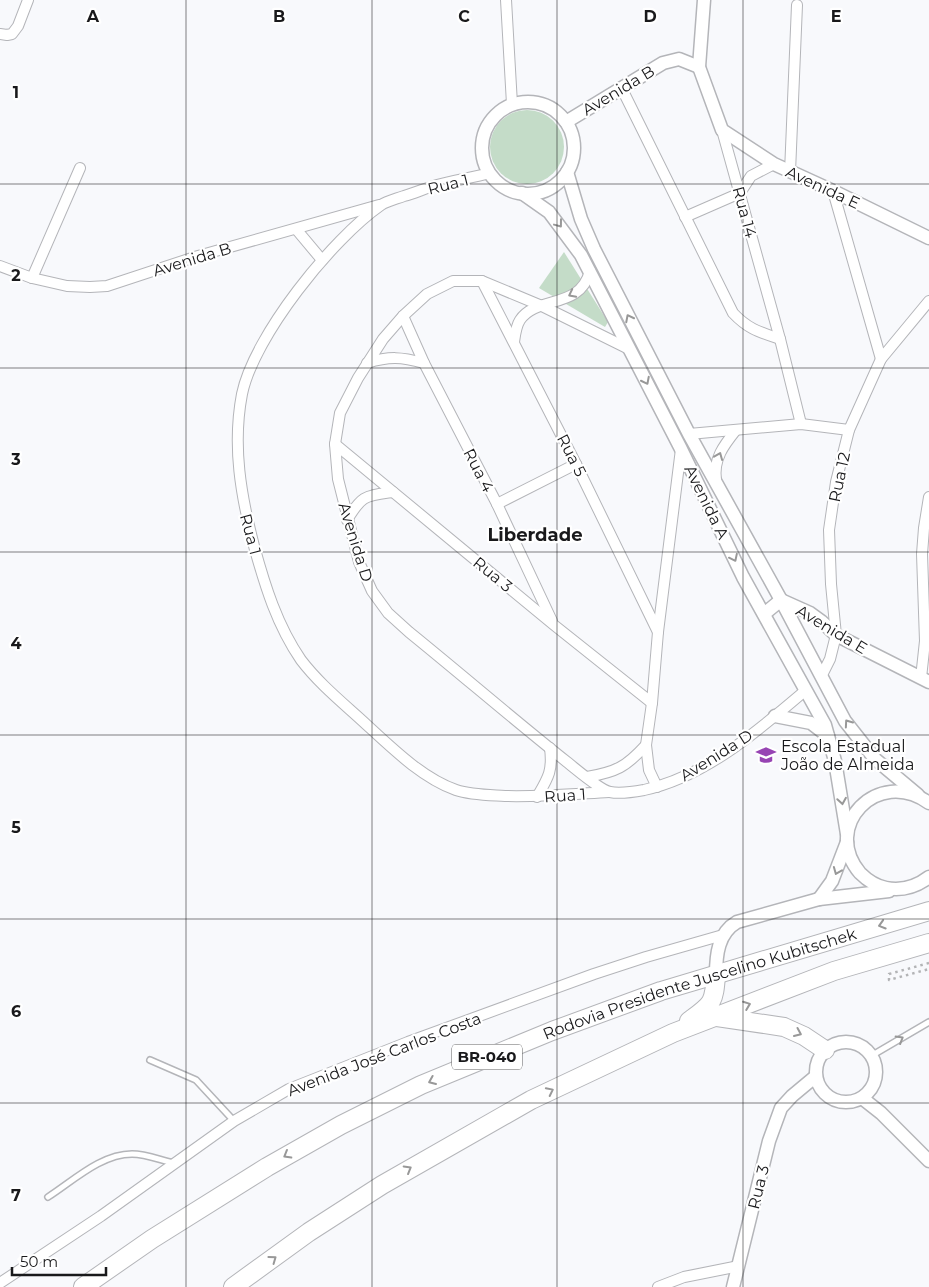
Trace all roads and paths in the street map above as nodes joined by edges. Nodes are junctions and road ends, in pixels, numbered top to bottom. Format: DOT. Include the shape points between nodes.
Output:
graph roads {
  1 [pos="28,0"];
  2 [pos="506,0"];
  3 [pos="704,0"];
  4 [pos="798,5"];
  5 [pos="0,34"];
  6 [pos="699,68"];
  7 [pos="622,89"];
  8 [pos="512,104"];
  9 [pos="566,122"];
  10 [pos="722,130"];
  11 [pos="774,164"];
  12 [pos="80,168"];
  13 [pos="567,172"];
  14 [pos="790,172"];
  15 [pos="490,173"];
  16 [pos="833,191"];
  17 [pos="522,193"];
  18 [pos="740,193"];
  19 [pos="383,204"];
  20 [pos="685,217"];
  21 [pos="296,229"];
  22 [pos="929,238"];
  23 [pos="322,260"];
  24 [pos="0,266"];
  25 [pos="590,271"];
  26 [pos="32,278"];
  27 [pos="482,281"];
  28 [pos="929,301"];
  29 [pos="542,306"];
  30 [pos="403,316"];
  31 [pos="780,339"];
  32 [pos="514,342"];
  33 [pos="629,349"];
  34 [pos="881,358"];
  35 [pos="424,362"];
  36 [pos="367,363"];
  37 [pos="801,424"];
  38 [pos="736,430"];
  39 [pos="849,430"];
  40 [pos="689,434"];
  41 [pos="335,444"];
  42 [pos="681,449"];
  43 [pos="576,464"];
  44 [pos="717,486"];
  45 [pos="393,492"];
  46 [pos="929,497"];
  47 [pos="496,504"];
  48 [pos="348,520"];
  49 [pos="781,600"];
  50 [pos="764,614"];
  51 [pos="554,625"];
  52 [pos="658,632"];
  53 [pos="836,635"];
  54 [pos="822,675"];
  55 [pos="925,680"];
  56 [pos="806,690"];
  57 [pos="652,703"];
  58 [pos="775,716"];
  59 [pos="828,736"];
  60 [pos="646,745"];
  61 [pos="550,748"];
  62 [pos="587,777"];
  63 [pos="657,787"];
  64 [pos="609,792"];
  65 [pos="918,795"];
  66 [pos="537,797"];
  67 [pos="929,803"];
  68 [pos="848,837"];
  69 [pos="929,877"];
  70 [pos="896,890"];
  71 [pos="819,899"];
  72 [pos="929,911"];
  73 [pos="723,935"];
  74 [pos="929,943"];
  75 [pos="929,963"];
  76 [pos="929,969"];
  77 [pos="716,975"];
  78 [pos="716,1017"];
  79 [pos="929,1022"];
  80 [pos="673,1033"];
  81 [pos="825,1050"];
  82 [pos="872,1056"];
  83 [pos="150,1060"];
  84 [pos="818,1081"];
  85 [pos="866,1095"];
  86 [pos="234,1121"];
  87 [pos="929,1161"];
  88 [pos="177,1163"];
  89 [pos="48,1198"];
  90 [pos="739,1266"];
  91 [pos="0,1283"];
  92 [pos="83,1287"];
  93 [pos="233,1287"];
  94 [pos="658,1287"];
  95 [pos="733,1287"];
  1 -- 5 [label="street" via="12,34"];
  2 -- 8 [label="street"];
  3 -- 6 [label="street, Rua 14"];
  4 -- 14 [label="street"];
  6 -- 7 [label="street, Avenida B" via="679,59 663,63"];
  6 -- 10 [label="street, Rua 14"];
  7 -- 9 [label="street, Avenida B"];
  7 -- 20 [label="street"];
  8 -- 9 [label="street" via="540,103 554,109"];
  8 -- 15 [label="street" via="490,122 484,135 482,150"];
  9 -- 13 [label="street" via="574,145 573,159"];
  10 -- 11 [label="street, Avenida E"];
  10 -- 18 [label="street, Rua 14"];
  11 -- 14 [label="street, Avenida E"];
  11 -- 18 [label="street" via="751,176"];
  12 -- 26 [label="street"];
  13 -- 17 [label="street" via="548,189"];
  40 -- 13 [label="street, Avenida A, one-way" via="594,249"];
  14 -- 16 [label="street, Avenida E"];
  15 -- 17 [label="street" via="501,185"];
  15 -- 19 [label="street, Rua 1" via="437,185"];
  16 -- 22 [label="street, Avenida E"];
  16 -- 34 [label="street"];
  17 -- 25 [label="street, Avenida A, one-way" via="549,212"];
  18 -- 20 [label="street"];
  18 -- 31 [label="street, Rua 14"];
  19 -- 21 [label="street, Avenida B"];
  19 -- 23 [label="street, Rua 1"];
  20 -- 31 [label="street" via="733,313 757,332"];
  21 -- 23 [label="street"];
  21 -- 26 [label="street, Avenida B" via="107,286 67,286"];
  23 -- 66 [label="street, Rua 1" via="278,318 258,351 242,392 237,433 239,471 245,509 269,597 283,629 320,683 435,781 456,790"];
  24 -- 26 [label="street, Avenida B"];
  25 -- 29 [label="street, one-way" via="582,288"];
  25 -- 33 [label="street, Avenida A"];
  27 -- 29 [label="street, Avenida D"];
  27 -- 30 [label="street, Avenida D" via="453,281 428,294"];
  27 -- 32 [label="street, Rua 5"];
  28 -- 34 [label="street, Rua 12"];
  29 -- 32 [label="street" via="525,314 519,321"];
  29 -- 33 [label="street, Avenida D"];
  30 -- 35 [label="street, Rua 4"];
  30 -- 36 [label="street, Avenida D"];
  31 -- 37 [label="street, Rua 14"];
  32 -- 43 [label="street, Rua 5"];
  33 -- 42 [label="street, Avenida A, one-way"];
  34 -- 39 [label="street, Rua 12"];
  35 -- 36 [label="street" via="385,357"];
  35 -- 47 [label="street, Rua 4"];
  36 -- 41 [label="street, Avenida D" via="340,413"];
  37 -- 38 [label="street"];
  37 -- 39 [label="street"];
  38 -- 40 [label="street"];
  44 -- 38 [label="street, one-way" via="718,456"];
  39 -- 53 [label="street, Rua 12" via="836,482 829,530"];
  40 -- 44 [label="street, Avenida A"];
  41 -- 45 [label="street, Rua 3"];
  41 -- 48 [label="street, Avenida D" via="338,479"];
  42 -- 50 [label="street, Avenida A, one-way"];
  42 -- 52 [label="street"];
  43 -- 47 [label="street"];
  43 -- 52 [label="street, Rua 5"];
  44 -- 49 [label="street, Avenida A"];
  45 -- 48 [label="street" via="363,498"];
  45 -- 51 [label="street, Rua 3"];
  46 -- 55 [label="street" via="922,554"];
  47 -- 51 [label="street, Rua 4"];
  48 -- 61 [label="street, Avenida D" via="359,562 372,591 388,613"];
  49 -- 50 [label="street, Avenida E"];
  49 -- 53 [label="street, Avenida E" via="810,614"];
  49 -- 54 [label="street, Avenida A"];
  50 -- 56 [label="street, Avenida A"];
  51 -- 57 [label="street, Rua 3"];
  52 -- 57 [label="street"];
  53 -- 54 [label="street, Rua 12"];
  53 -- 55 [label="street, Avenida E"];
  65 -- 54 [label="street, Avenida A, one-way" via="875,759 845,721"];
  56 -- 58 [label="street, Avenida D"];
  56 -- 59 [label="street, Avenida A"];
  57 -- 60 [label="street"];
  58 -- 59 [label="street" via="811,723"];
  58 -- 63 [label="street, Avenida D" via="691,774"];
  59 -- 68 [label="street, Avenida A, one-way"];
  60 -- 62 [label="street" via="624,766 610,773"];
  60 -- 63 [label="street" via="649,770"];
  61 -- 62 [label="street, Avenida D"];
  61 -- 66 [label="street" via="552,764"];
  62 -- 64 [label="street, Avenida D"];
  63 -- 64 [label="street, Avenida D"];
  64 -- 66 [label="street, Rua 1"];
  65 -- 67 [label="street, Avenida A"];
  65 -- 68 [label="street" via="887,791 872,796 852,819"];
  68 -- 70 [label="street, Avenida A" via="848,851 866,879 880,887"];
  68 -- 71 [label="street, one-way" via="832,882"];
  69 -- 70 [label="street, Avenida José Carlos Costa" via="913,887"];
  70 -- 71 [label="street, Avenida José Carlos Costa"];
  71 -- 73 [label="street, Avenida José Carlos Costa" via="737,922"];
  72 -- 77 [label="highway, Rodovia Presidente Juscelino Kubitschek / BR-040, one-way"];
  73 -- 77 [label="street"];
  73 -- 86 [label="street, Avenida José Carlos Costa" via="612,968 408,1042 289,1089"];
  78 -- 74 [label="highway, Rodovia Presidente Juscelino Kubitschek, one-way" via="834,971"];
  75 -- 76 [label="path" via="889,974 889,980"];
  77 -- 80 [label="highway" via="714,996 707,1008"];
  77 -- 92 [label="highway, Rodovia Presidente Juscelino Kubitschek / BR-040, one-way" via="602,1011 378,1106 209,1202"];
  78 -- 80 [label="highway, Rodovia Presidente Juscelino Kubitschek"];
  78 -- 81 [label="highway, one-way" via="784,1027"];
  82 -- 79 [label="lane, one-way"];
  93 -- 80 [label="highway, Rodovia Presidente Juscelino Kubitschek, one-way" via="309,1232 390,1180 531,1100"];
  81 -- 82 [label="street" via="834,1044 855,1043"];
  81 -- 84 [label="street" via="818,1062"];
  82 -- 85 [label="street" via="876,1074"];
  83 -- 86 [label="lane" via="196,1080"];
  84 -- 85 [label="street" via="825,1094 834,1100 853,1102"];
  84 -- 90 [label="street, Rua 3" via="796,1093 781,1108 769,1141"];
  85 -- 87 [label="street"];
  86 -- 88 [label="street, Avenida José Carlos Costa"];
  88 -- 89 [label="lane" via="133,1154 103,1160"];
  88 -- 91 [label="street, Avenida José Carlos Costa"];
  90 -- 94 [label="street"];
  90 -- 95 [label="street, Rua 3"];
}
